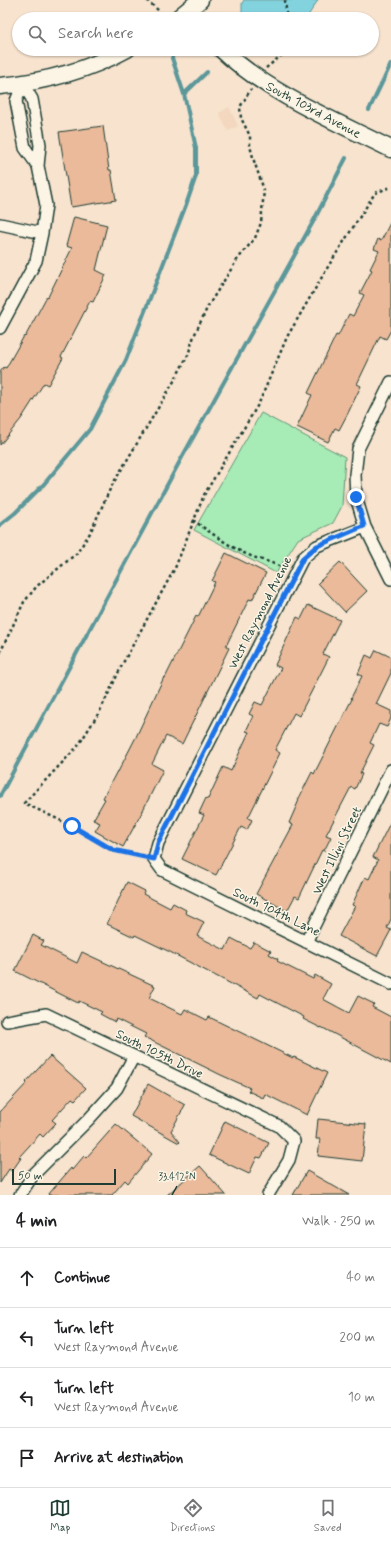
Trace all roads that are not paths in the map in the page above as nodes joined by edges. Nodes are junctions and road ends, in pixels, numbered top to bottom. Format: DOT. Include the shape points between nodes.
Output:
graph roads {
  1 [pos="200,0"];
  2 [pos="189,12"];
  3 [pos="111,56"];
  4 [pos="230,56"];
  5 [pos="22,84"];
  6 [pos="0,86"];
  7 [pos="391,149"];
  8 [pos="38,166"];
  9 [pos="0,224"];
  10 [pos="42,233"];
  11 [pos="0,328"];
  12 [pos="391,382"];
  13 [pos="364,526"];
  14 [pos="391,579"];
  15 [pos="391,770"];
  16 [pos="154,859"];
  17 [pos="306,942"];
  18 [pos="391,984"];
  19 [pos="7,1021"];
  20 [pos="134,1056"];
  21 [pos="20,1195"];
  22 [pos="268,1195"];
  1 -- 2 [label="street"];
  3 -- 5 [label="street" via="85,67"];
  4 -- 7 [label="street, South 103rd Avenue" via="252,74 290,98"];
  5 -- 6 [label="street"];
  5 -- 8 [label="street" via="32,99 40,145"];
  5 -- 8 [label="street" via="16,101 25,148"];
  8 -- 10 [label="street" via="46,205"];
  9 -- 10 [label="street"];
  10 -- 11 [label="street" via="36,261"];
  12 -- 13 [label="street" via="358,449 356,497"];
  13 -- 14 [label="street"];
  13 -- 16 [label="street, West Raymond Avenue" via="317,546 303,558 158,843"];
  15 -- 17 [label="street, West Illini Street"];
  16 -- 17 [label="street, South 104th Lane" via="162,870"];
  17 -- 18 [label="street, South 104th Lane"];
  19 -- 20 [label="street, South 105th Drive" via="46,1014"];
  20 -- 21 [label="street" via="117,1088 33,1175"];
  20 -- 22 [label="street, South 105th Drive" via="279,1126 294,1141 289,1160"];
}
